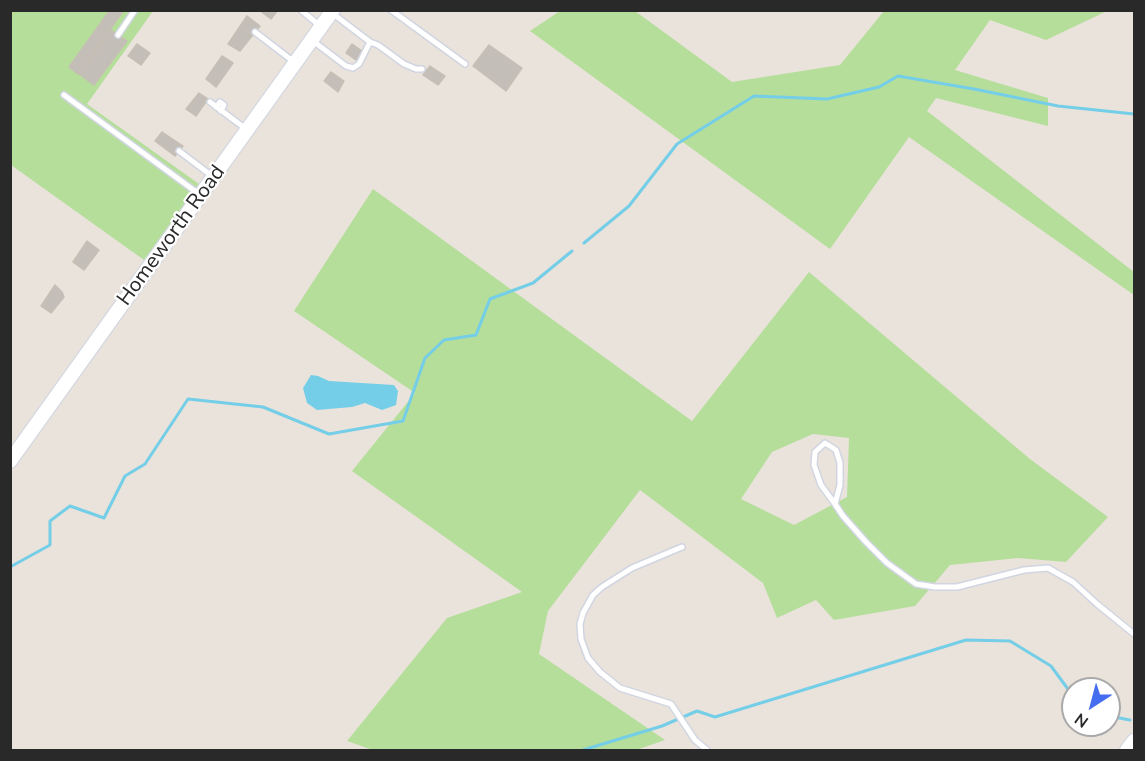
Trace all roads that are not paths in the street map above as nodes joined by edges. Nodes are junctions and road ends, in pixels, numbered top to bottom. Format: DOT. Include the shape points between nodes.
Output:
graph roads {
  1 [pos="135,10"];
  2 [pos="301,10"];
  3 [pos="391,10"];
  4 [pos="328,15"];
  5 [pos="255,32"];
  6 [pos="118,35"];
  7 [pos="312,40"];
  8 [pos="370,42"];
  9 [pos="295,63"];
  10 [pos="465,64"];
  11 [pos="422,69"];
  12 [pos="64,95"];
  13 [pos="210,102"];
  14 [pos="247,130"];
  15 [pos="179,151"];
  16 [pos="213,177"];
  17 [pos="200,195"];
  18 [pos="10,461"];
  19 [pos="835,504"];
  20 [pos="682,547"];
  21 [pos="1134,634"];
  22 [pos="1134,741"];
  23 [pos="707,750"];
  24 [pos="1127,750"];
  1 -- 6 [label="lane"];
  2 -- 4 [label="lane"];
  3 -- 10 [label="lane"];
  4 -- 7 [label="street, Homeworth Road"];
  4 -- 8 [label="lane"];
  5 -- 9 [label="lane"];
  7 -- 8 [label="lane" via="352,69 359,64"];
  7 -- 9 [label="street, Homeworth Road"];
  8 -- 11 [label="lane" via="404,64"];
  9 -- 14 [label="street, Homeworth Road"];
  12 -- 17 [label="lane"];
  13 -- 14 [label="lane"];
  14 -- 16 [label="street, Homeworth Road"];
  15 -- 16 [label="lane"];
  16 -- 17 [label="street, Homeworth Road"];
  17 -- 18 [label="street, Homeworth Road"];
  19 -- 19 [label="lane" via="821,485 814,465 815,452 825,443 836,450 840,463"];
  19 -- 21 [label="lane" via="887,563 916,584 957,587 1048,568 1073,582"];
  20 -- 23 [label="lane" via="632,568 593,595 583,613 581,639 588,658 600,672 620,688 671,704 695,740"];
  22 -- 24 [label="street"];
}
